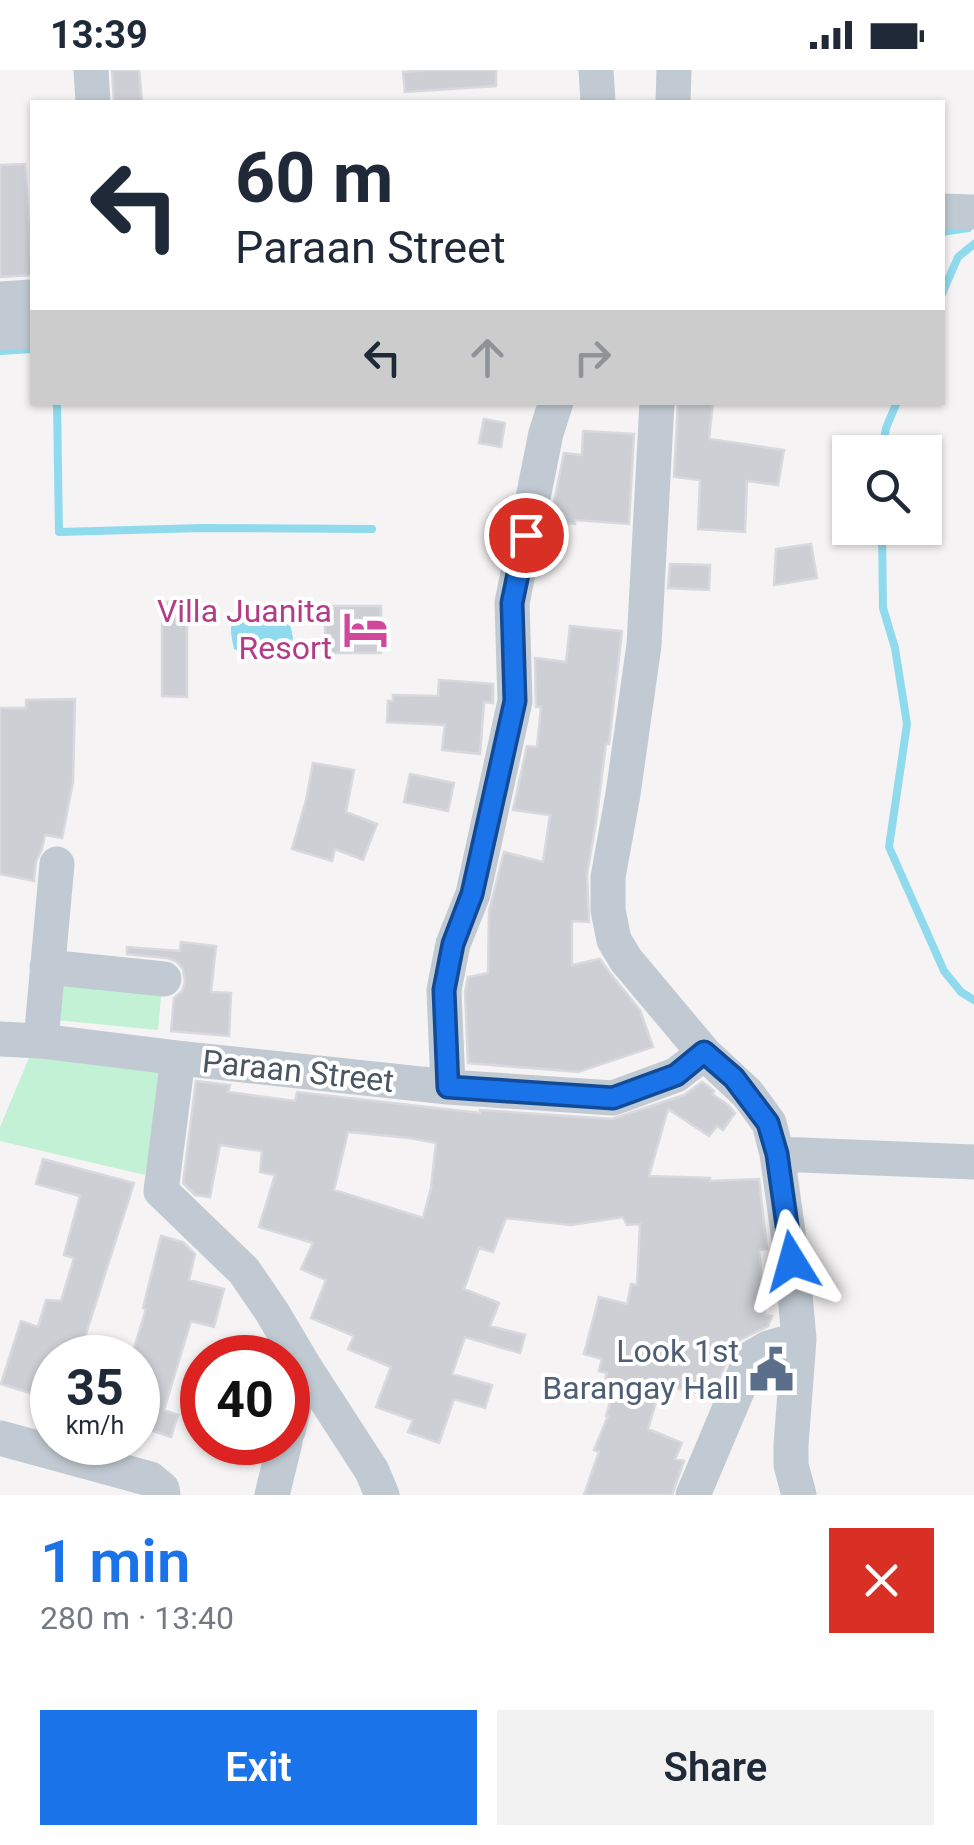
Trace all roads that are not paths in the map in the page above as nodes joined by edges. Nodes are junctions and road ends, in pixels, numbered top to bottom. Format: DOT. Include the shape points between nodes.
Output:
graph roads {
  1 [pos="91,70"];
  2 [pos="596,70"];
  3 [pos="674,70"];
  4 [pos="93,100"];
  5 [pos="598,100"];
  6 [pos="673,100"];
  7 [pos="945,211"];
  8 [pos="974,212"];
  9 [pos="30,297"];
  10 [pos="0,299"];
  11 [pos="30,331"];
  12 [pos="0,332"];
  13 [pos="555,405"];
  14 [pos="657,405"];
  15 [pos="57,864"];
  16 [pos="47,967"];
  17 [pos="164,979"];
  18 [pos="0,1039"];
  19 [pos="41,1041"];
  20 [pos="704,1052"];
  21 [pos="178,1058"];
  22 [pos="448,1087"];
  23 [pos="777,1154"];
  24 [pos="974,1162"];
  25 [pos="286,1335"];
  26 [pos="799,1340"];
  27 [pos="310,1375"];
  28 [pos="0,1438"];
  29 [pos="279,1465"];
  30 [pos="156,1487"];
  31 [pos="272,1495"];
  32 [pos="382,1495"];
  33 [pos="693,1495"];
  34 [pos="799,1495"];
  1 -- 4 [label="street"];
  2 -- 5 [label="street"];
  3 -- 6 [label="street"];
  7 -- 8 [label="street"];
  9 -- 10 [label="street"];
  11 -- 12 [label="street"];
  13 -- 22 [label="street" via="512,603 515,701 444,990"];
  14 -- 20 [label="street" via="644,645 608,910 626,960"];
  15 -- 16 [label="street"];
  16 -- 17 [label="street"];
  16 -- 19 [label="street"];
  18 -- 19 [label="street, Paraan Street"];
  19 -- 21 [label="street, Paraan Street"];
  20 -- 22 [label="street, Paraan Street" via="676,1075 613,1098"];
  20 -- 23 [label="street" via="747,1093 768,1123"];
  21 -- 22 [label="street, Paraan Street"];
  21 -- 25 [label="street" via="161,1191 244,1271"];
  23 -- 24 [label="street"];
  23 -- 26 [label="street"];
  26 -- 33 [label="street" via="751,1358"];
  26 -- 34 [label="street" via="791,1465"];
  27 -- 32 [label="street"];
  28 -- 30 [label="street"];
  29 -- 31 [label="street"];
}
